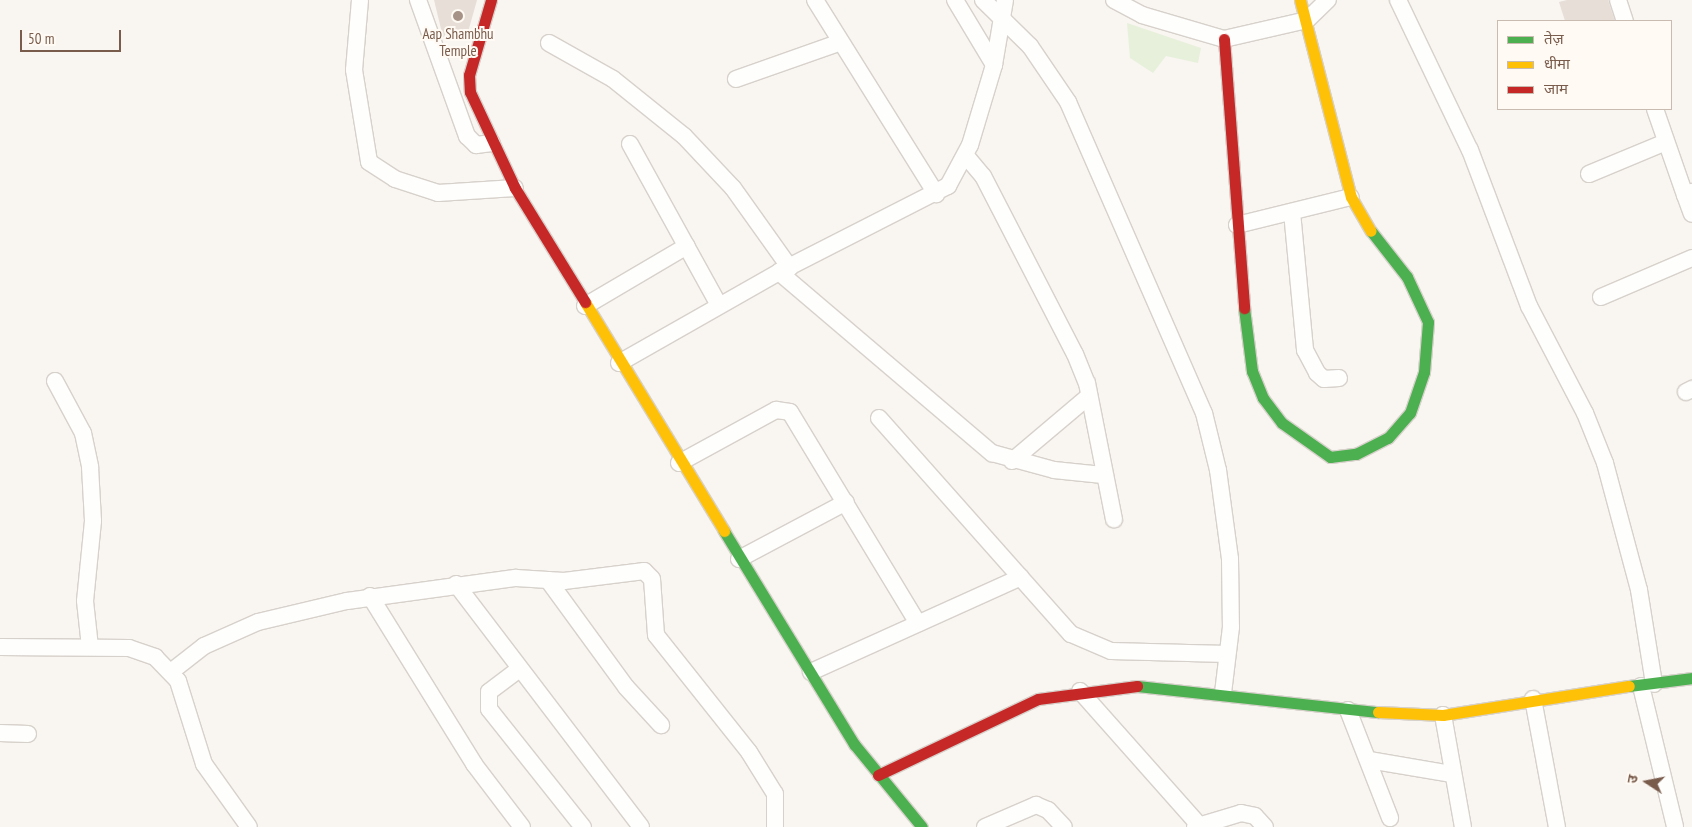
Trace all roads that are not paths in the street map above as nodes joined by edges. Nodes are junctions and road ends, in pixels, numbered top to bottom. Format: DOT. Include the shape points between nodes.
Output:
graph roads {
  1 [pos="360,0"];
  2 [pos="418,0"];
  3 [pos="491,0"];
  4 [pos="814,0"];
  5 [pos="955,0"];
  6 [pos="983,0"];
  7 [pos="1005,0"];
  8 [pos="1114,0"];
  9 [pos="1300,0"];
  10 [pos="1328,0"];
  11 [pos="1398,0"];
  12 [pos="1618,0"];
  13 [pos="1139,8"];
  14 [pos="1307,20"];
  15 [pos="1625,20"];
  16 [pos="1002,21"];
  17 [pos="1224,39"];
  18 [pos="841,42"];
  19 [pos="549,43"];
  20 [pos="994,65"];
  21 [pos="736,79"];
  22 [pos="1655,110"];
  23 [pos="1666,142"];
  24 [pos="492,143"];
  25 [pos="630,144"];
  26 [pos="966,156"];
  27 [pos="1589,174"];
  28 [pos="515,188"];
  29 [pos="936,194"];
  30 [pos="1688,194"];
  31 [pos="1352,197"];
  32 [pos="1292,212"];
  33 [pos="1692,214"];
  34 [pos="1237,226"];
  35 [pos="687,246"];
  36 [pos="1692,258"];
  37 [pos="785,270"];
  38 [pos="1601,297"];
  39 [pos="719,305"];
  40 [pos="586,306"];
  41 [pos="619,363"];
  42 [pos="1338,378"];
  43 [pos="55,381"];
  44 [pos="1089,396"];
  45 [pos="879,418"];
  46 [pos="1012,461"];
  47 [pos="679,463"];
  48 [pos="1103,475"];
  49 [pos="846,502"];
  50 [pos="1114,519"];
  51 [pos="739,559"];
  52 [pos="1021,577"];
  53 [pos="548,580"];
  54 [pos="456,584"];
  55 [pos="370,596"];
  56 [pos="918,623"];
  57 [pos="0,648"];
  58 [pos="90,648"];
  59 [pos="1227,654"];
  60 [pos="518,670"];
  61 [pos="172,672"];
  62 [pos="811,672"];
  63 [pos="1692,678"];
  64 [pos="1647,685"];
  65 [pos="1080,691"];
  66 [pos="1222,693"];
  67 [pos="1533,699"];
  68 [pos="1348,710"];
  69 [pos="1443,716"];
  70 [pos="662,725"];
  71 [pos="0,733"];
  72 [pos="28,734"];
  73 [pos="1369,760"];
  74 [pos="1451,774"];
  75 [pos="878,775"];
  76 [pos="1390,818"];
  77 [pos="1197,826"];
  78 [pos="249,827"];
  79 [pos="522,827"];
  80 [pos="583,827"];
  81 [pos="641,827"];
  82 [pos="775,827"];
  83 [pos="922,827"];
  84 [pos="985,827"];
  85 [pos="1064,827"];
  86 [pos="1265,827"];
  87 [pos="1463,827"];
  88 [pos="1557,827"];
  89 [pos="1675,827"];
  1 -- 28 [label="street" via="354,70 369,162 395,179 438,193"];
  2 -- 24 [label="street" via="467,136 476,145"];
  3 -- 24 [label="street" via="469,75 477,113"];
  4 -- 18 [label="street"];
  5 -- 20 [label="street"];
  6 -- 16 [label="street"];
  7 -- 16 [label="street"];
  8 -- 13 [label="street"];
  9 -- 14 [label="street"];
  10 -- 14 [label="street"];
  11 -- 64 [label="street" via="1470,150 1529,306 1585,413 1605,463 1639,590"];
  12 -- 15 [label="street"];
  13 -- 17 [label="street"];
  14 -- 17 [label="street"];
  14 -- 31 [label="street"];
  16 -- 20 [label="street"];
  16 -- 59 [label="street" via="1030,46 1068,102 1204,413 1217,463 1230,559"];
  17 -- 34 [label="street"];
  18 -- 21 [label="street"];
  18 -- 29 [label="street"];
  19 -- 37 [label="street" via="613,80 684,136 733,188"];
  20 -- 26 [label="street"];
  22 -- 23 [label="street"];
  23 -- 27 [label="street"];
  23 -- 30 [label="street"];
  24 -- 28 [label="street"];
  25 -- 35 [label="street"];
  26 -- 29 [label="street" via="948,186"];
  26 -- 44 [label="street" via="983,176 1061,325"];
  28 -- 40 [label="street"];
  29 -- 37 [label="street"];
  30 -- 33 [label="street"];
  31 -- 32 [label="street"];
  31 -- 34 [label="street" via="1423,306 1428,338 1424,372 1410,413 1388,438 1341,458 1319,451 1282,423 1258,387 1248,352"];
  32 -- 34 [label="street"];
  32 -- 42 [label="street" via="1305,350 1317,373 1324,379"];
  35 -- 39 [label="street"];
  35 -- 40 [label="street"];
  36 -- 38 [label="street"];
  37 -- 39 [label="street"];
  37 -- 46 [label="street" via="992,453"];
  39 -- 41 [label="street"];
  40 -- 41 [label="street"];
  41 -- 47 [label="street"];
  43 -- 58 [label="street" via="83,433 90,467 93,521 85,601"];
  44 -- 46 [label="street"];
  44 -- 48 [label="street"];
  45 -- 52 [label="street"];
  46 -- 48 [label="street"];
  47 -- 49 [label="street" via="783,409 794,417"];
  47 -- 51 [label="street"];
  48 -- 50 [label="street"];
  49 -- 51 [label="street"];
  49 -- 56 [label="street"];
  51 -- 62 [label="street"];
  52 -- 56 [label="street"];
  52 -- 59 [label="street" via="1071,634 1097,648"];
  53 -- 54 [label="street" via="516,578"];
  53 -- 70 [label="street" via="626,687"];
  53 -- 82 [label="street" via="637,570 648,574 656,635 748,752 775,794"];
  54 -- 55 [label="street"];
  54 -- 60 [label="street"];
  55 -- 61 [label="street" via="258,622 204,646"];
  55 -- 79 [label="street" via="474,764"];
  56 -- 62 [label="street"];
  57 -- 58 [label="street"];
  58 -- 61 [label="street" via="137,649"];
  59 -- 66 [label="street"];
  60 -- 80 [label="street" via="489,692 489,709"];
  60 -- 81 [label="street"];
  61 -- 78 [label="street" via="204,764"];
  62 -- 75 [label="street"];
  63 -- 64 [label="street"];
  64 -- 67 [label="street"];
  64 -- 89 [label="street"];
  65 -- 66 [label="street" via="1153,685"];
  65 -- 75 [label="street" via="1038,700 996,716"];
  65 -- 77 [label="street"];
  66 -- 68 [label="street"];
  67 -- 69 [label="street"];
  67 -- 88 [label="street"];
  68 -- 69 [label="street"];
  68 -- 73 [label="street"];
  69 -- 74 [label="street"];
  71 -- 72 [label="street"];
  73 -- 74 [label="street"];
  73 -- 76 [label="street"];
  74 -- 87 [label="street"];
  75 -- 83 [label="street"];
  77 -- 86 [label="street" via="1241,813 1255,816"];
  84 -- 85 [label="street" via="1036,805 1048,810"];
}
